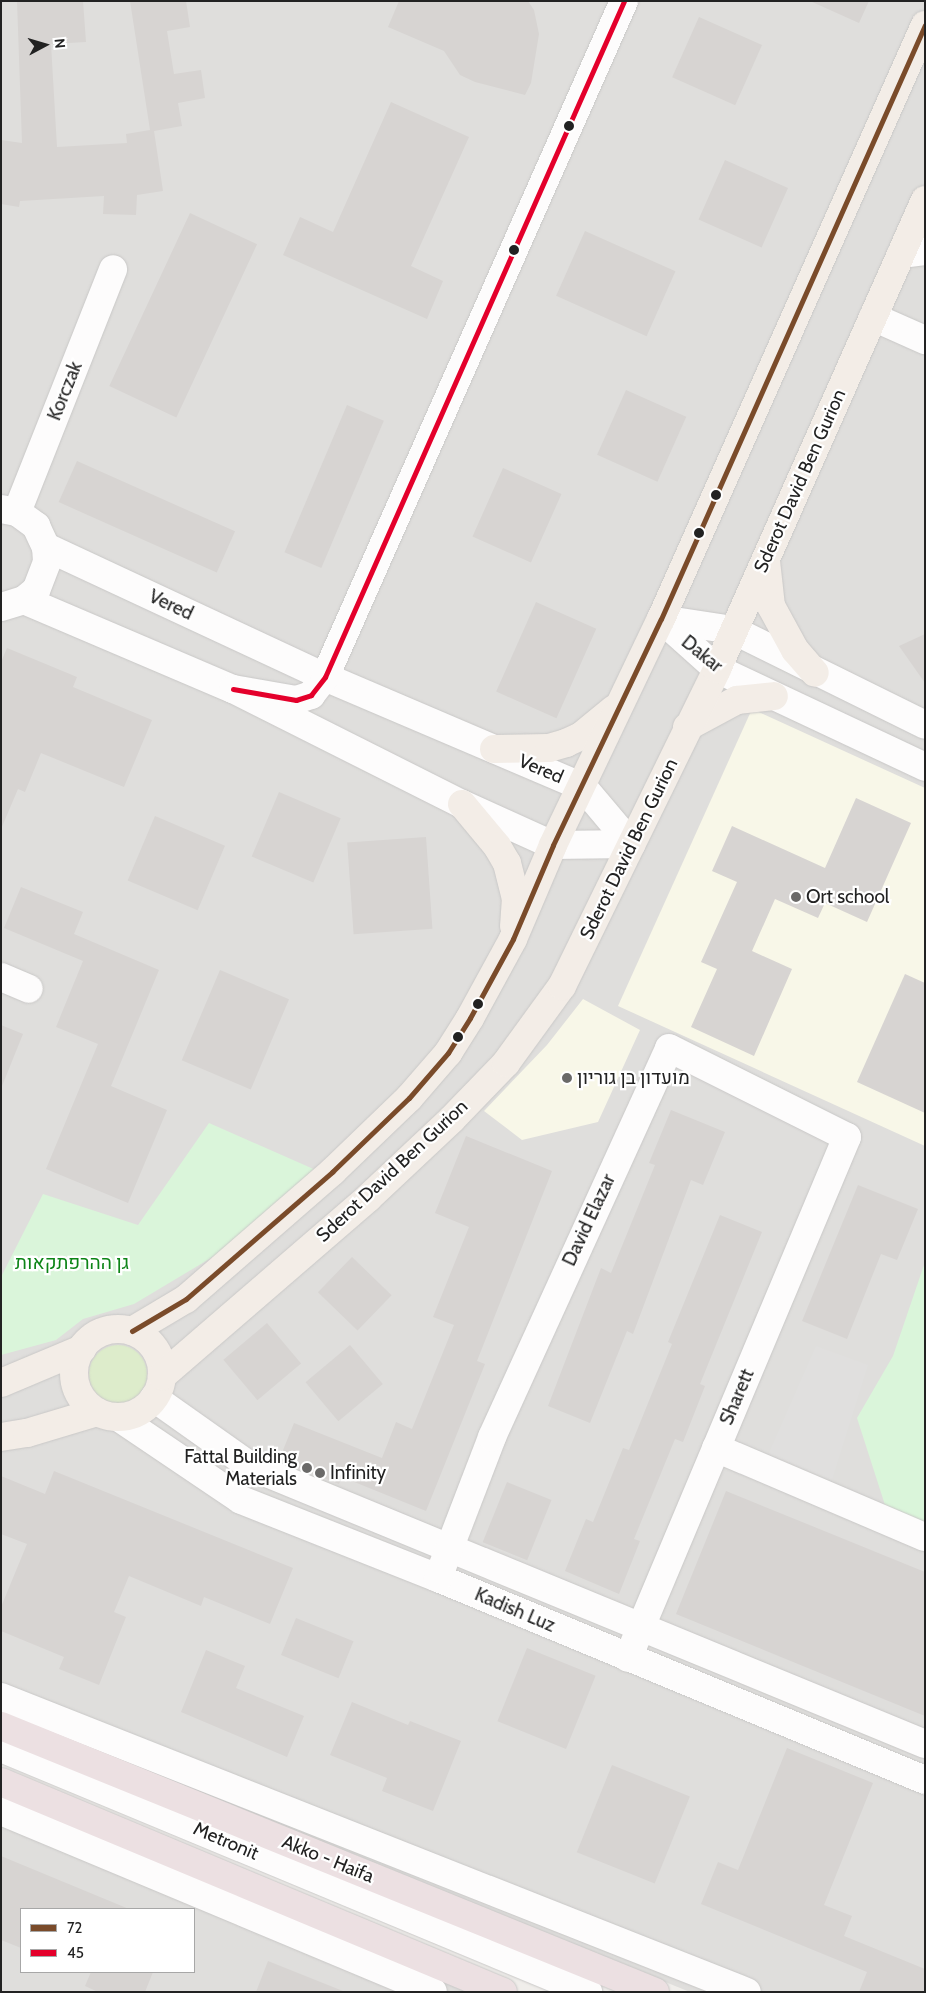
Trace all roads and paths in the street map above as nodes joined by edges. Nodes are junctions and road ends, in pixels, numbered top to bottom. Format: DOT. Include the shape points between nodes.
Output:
graph roads {
  1 [pos="624,1"];
  2 [pos="925,25"];
  3 [pos="925,200"];
  4 [pos="913,253"];
  5 [pos="113,269"];
  6 [pos="873,317"];
  7 [pos="925,340"];
  8 [pos="9,510"];
  9 [pos="46,547"];
  10 [pos="766,557"];
  11 [pos="13,604"];
  12 [pos="350,617"];
  13 [pos="661,619"];
  14 [pos="733,630"];
  15 [pos="292,661"];
  16 [pos="716,669"];
  17 [pos="815,673"];
  18 [pos="325,677"];
  19 [pos="233,689"];
  20 [pos="774,696"];
  21 [pos="620,705"];
  22 [pos="925,725"];
  23 [pos="687,727"];
  24 [pos="494,749"];
  25 [pos="925,767"];
  26 [pos="582,787"];
  27 [pos="462,804"];
  28 [pos="631,844"];
  29 [pos="553,845"];
  30 [pos="513,940"];
  31 [pos="1,977"];
  32 [pos="29,989"];
  33 [pos="847,1136"];
  34 [pos="132,1331"];
  35 [pos="82,1349"];
  36 [pos="1,1383"];
  37 [pos="158,1387"];
  38 [pos="108,1415"];
  39 [pos="1,1437"];
  40 [pos="716,1448"];
  41 [pos="925,1537"];
  42 [pos="451,1547"];
  43 [pos="438,1578"];
  44 [pos="640,1628"];
  45 [pos="628,1658"];
  46 [pos="1,1697"];
  47 [pos="69,1724"];
  48 [pos="9,1736"];
  49 [pos="925,1744"];
  50 [pos="925,1780"];
  51 [pos="1,1782"];
  52 [pos="1,1811"];
  53 [pos="433,1992"];
  54 [pos="504,1992"];
  55 [pos="588,1992"];
  56 [pos="655,1992"];
  57 [pos="747,1992"];
  1 -- 12 [label="street"];
  2 -- 13 [label="main road"];
  3 -- 4 [label="main road, Sderot David Ben Gurion"];
  4 -- 6 [label="main road, Sderot David Ben Gurion"];
  5 -- 8 [label="street, Korczak"];
  6 -- 7 [label="street"];
  6 -- 10 [label="main road, Sderot David Ben Gurion"];
  8 -- 9 [label="street" via="36,526"];
  9 -- 11 [label="street" via="43,577"];
  9 -- 15 [label="street, Vered"];
  10 -- 14 [label="main road, Sderot David Ben Gurion"];
  10 -- 17 [label="main road" via="765,579 771,606 794,650"];
  11 -- 19 [label="street"];
  12 -- 15 [label="street" via="317,649"];
  12 -- 18 [label="street"];
  13 -- 14 [label="street, Dakar"];
  13 -- 16 [label="street, Dakar"];
  13 -- 21 [label="main road"];
  14 -- 16 [label="main road, Sderot David Ben Gurion"];
  14 -- 17 [label="street, Dakar"];
  15 -- 18 [label="street, Vered"];
  16 -- 20 [label="street, Dakar"];
  16 -- 23 [label="main road, Sderot David Ben Gurion"];
  17 -- 22 [label="street, Dakar"];
  18 -- 19 [label="street" via="311,695 296,700"];
  18 -- 24 [label="street, Vered"];
  19 -- 27 [label="street"];
  20 -- 23 [label="main road" via="737,700"];
  20 -- 25 [label="street, Dakar"];
  21 -- 24 [label="main road" via="581,736 566,743 549,748"];
  21 -- 26 [label="main road"];
  23 -- 28 [label="main road, Sderot David Ben Gurion"];
  24 -- 26 [label="street, Vered"];
  26 -- 28 [label="street, Vered"];
  26 -- 29 [label="main road"];
  27 -- 29 [label="street"];
  27 -- 30 [label="main road" via="507,863 516,898"];
  28 -- 29 [label="street"];
  28 -- 37 [label="main road, Sderot David Ben Gurion" via="562,986 506,1063 368,1198"];
  29 -- 30 [label="main road"];
  30 -- 34 [label="main road" via="448,1053 409,1098 229,1264 186,1299"];
  31 -- 32 [label="street"];
  33 -- 40 [label="street, Sharett"];
  33 -- 42 [label="street, David Elazar" via="669,1048 492,1437"];
  34 -- 35 [label="main road" via="104,1332 91,1338"];
  34 -- 37 [label="main road" via="155,1348"];
  35 -- 36 [label="main road"];
  35 -- 38 [label="main road" via="76,1362 78,1391 86,1403"];
  37 -- 38 [label="main road" via="139,1412"];
  37 -- 42 [label="street, Kadish Luz" via="250,1466"];
  38 -- 39 [label="main road"];
  38 -- 43 [label="street, Kadish Luz" via="241,1500"];
  40 -- 41 [label="street"];
  40 -- 44 [label="street, Sharett"];
  42 -- 43 [label="street, David Elazar"];
  42 -- 44 [label="street, Kadish Luz"];
  43 -- 45 [label="street, Kadish Luz"];
  44 -- 45 [label="street, Sharett"];
  44 -- 49 [label="street, Kadish Luz"];
  45 -- 50 [label="street, Kadish Luz"];
  46 -- 47 [label="street"];
  47 -- 48 [label="street"];
  47 -- 57 [label="street"];
  48 -- 55 [label="street, Metronit"];
  48 -- 56 [label="highway, Akko - Haifa"];
  51 -- 54 [label="highway"];
  52 -- 53 [label="street"];
}
